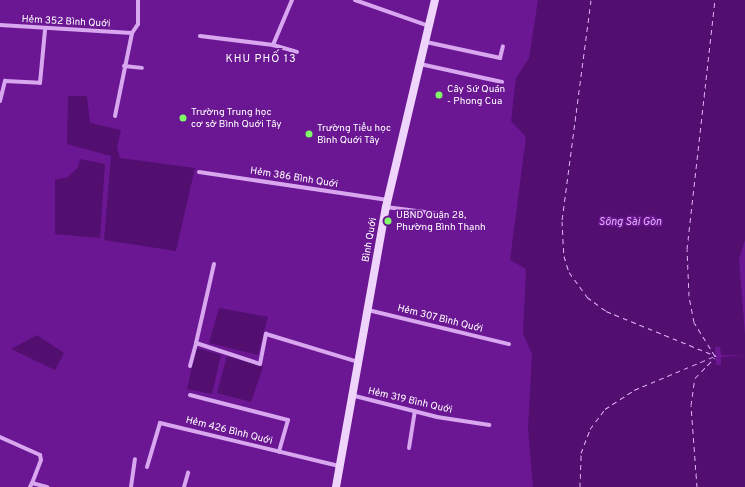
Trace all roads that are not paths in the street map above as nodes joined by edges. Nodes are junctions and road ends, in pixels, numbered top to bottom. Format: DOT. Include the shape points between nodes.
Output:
graph roads {
  1 [pos="138,0"];
  2 [pos="292,0"];
  3 [pos="355,0"];
  4 [pos="435,0"];
  5 [pos="0,25"];
  6 [pos="429,26"];
  7 [pos="45,30"];
  8 [pos="132,33"];
  9 [pos="200,36"];
  10 [pos="426,42"];
  11 [pos="273,45"];
  12 [pos="503,46"];
  13 [pos="297,52"];
  14 [pos="420,64"];
  15 [pos="124,66"];
  16 [pos="142,68"];
  17 [pos="502,82"];
  18 [pos="0,101"];
  19 [pos="115,116"];
  20 [pos="199,172"];
  21 [pos="387,204"];
  22 [pos="447,215"];
  23 [pos="214,264"];
  24 [pos="367,310"];
  25 [pos="196,343"];
  26 [pos="510,344"];
  27 [pos="358,362"];
  28 [pos="190,366"];
  29 [pos="351,395"];
  30 [pos="190,396"];
  31 [pos="415,411"];
  32 [pos="489,425"];
  33 [pos="0,436"];
  34 [pos="409,448"];
  35 [pos="279,452"];
  36 [pos="135,459"];
  37 [pos="339,466"];
  38 [pos="147,467"];
  39 [pos="188,473"];
  40 [pos="31,485"];
  41 [pos="47,487"];
  42 [pos="131,487"];
  43 [pos="184,487"];
  44 [pos="336,487"];
  1 -- 8 [label="street" via="138,24"];
  2 -- 11 [label="street"];
  3 -- 6 [label="street"];
  4 -- 6 [label="main road, Bình Quới"];
  5 -- 7 [label="street, Hẻm 352 Bình Quới"];
  6 -- 10 [label="main road, Bình Quới"];
  7 -- 8 [label="street, Hẻm 352 Bình Quới"];
  7 -- 18 [label="street" via="40,83 5,81"];
  8 -- 15 [label="street"];
  9 -- 11 [label="street"];
  10 -- 12 [label="street" via="500,58"];
  10 -- 14 [label="main road, Bình Quới"];
  11 -- 13 [label="street"];
  14 -- 17 [label="street"];
  14 -- 21 [label="main road, Bình Quới"];
  15 -- 16 [label="street"];
  15 -- 19 [label="street"];
  20 -- 21 [label="street, Hẻm 386 Bình Quới"];
  21 -- 22 [label="street, Hẻm 386 Bình Quới"];
  21 -- 24 [label="main road, Bình Quới"];
  23 -- 25 [label="street"];
  24 -- 26 [label="street, Hẻm 307 Bình Quới"];
  24 -- 27 [label="main road, Bình Quới"];
  25 -- 27 [label="street" via="260,364 266,334"];
  25 -- 28 [label="street"];
  27 -- 29 [label="main road, Bình Quới"];
  29 -- 31 [label="street, Hẻm 319 Bình Quới"];
  29 -- 37 [label="main road, Bình Quới"];
  30 -- 35 [label="street" via="288,420"];
  31 -- 32 [label="street, Hẻm 319 Bình Quới"];
  31 -- 34 [label="street"];
  33 -- 40 [label="street" via="40,455 41,460"];
  35 -- 37 [label="street, Hẻm 426 Bình Quới"];
  35 -- 38 [label="street, Hẻm 426 Bình Quới" via="160,424"];
  36 -- 42 [label="street"];
  37 -- 44 [label="main road, Bình Quới"];
  39 -- 43 [label="street"];
  40 -- 41 [label="street"];
}
